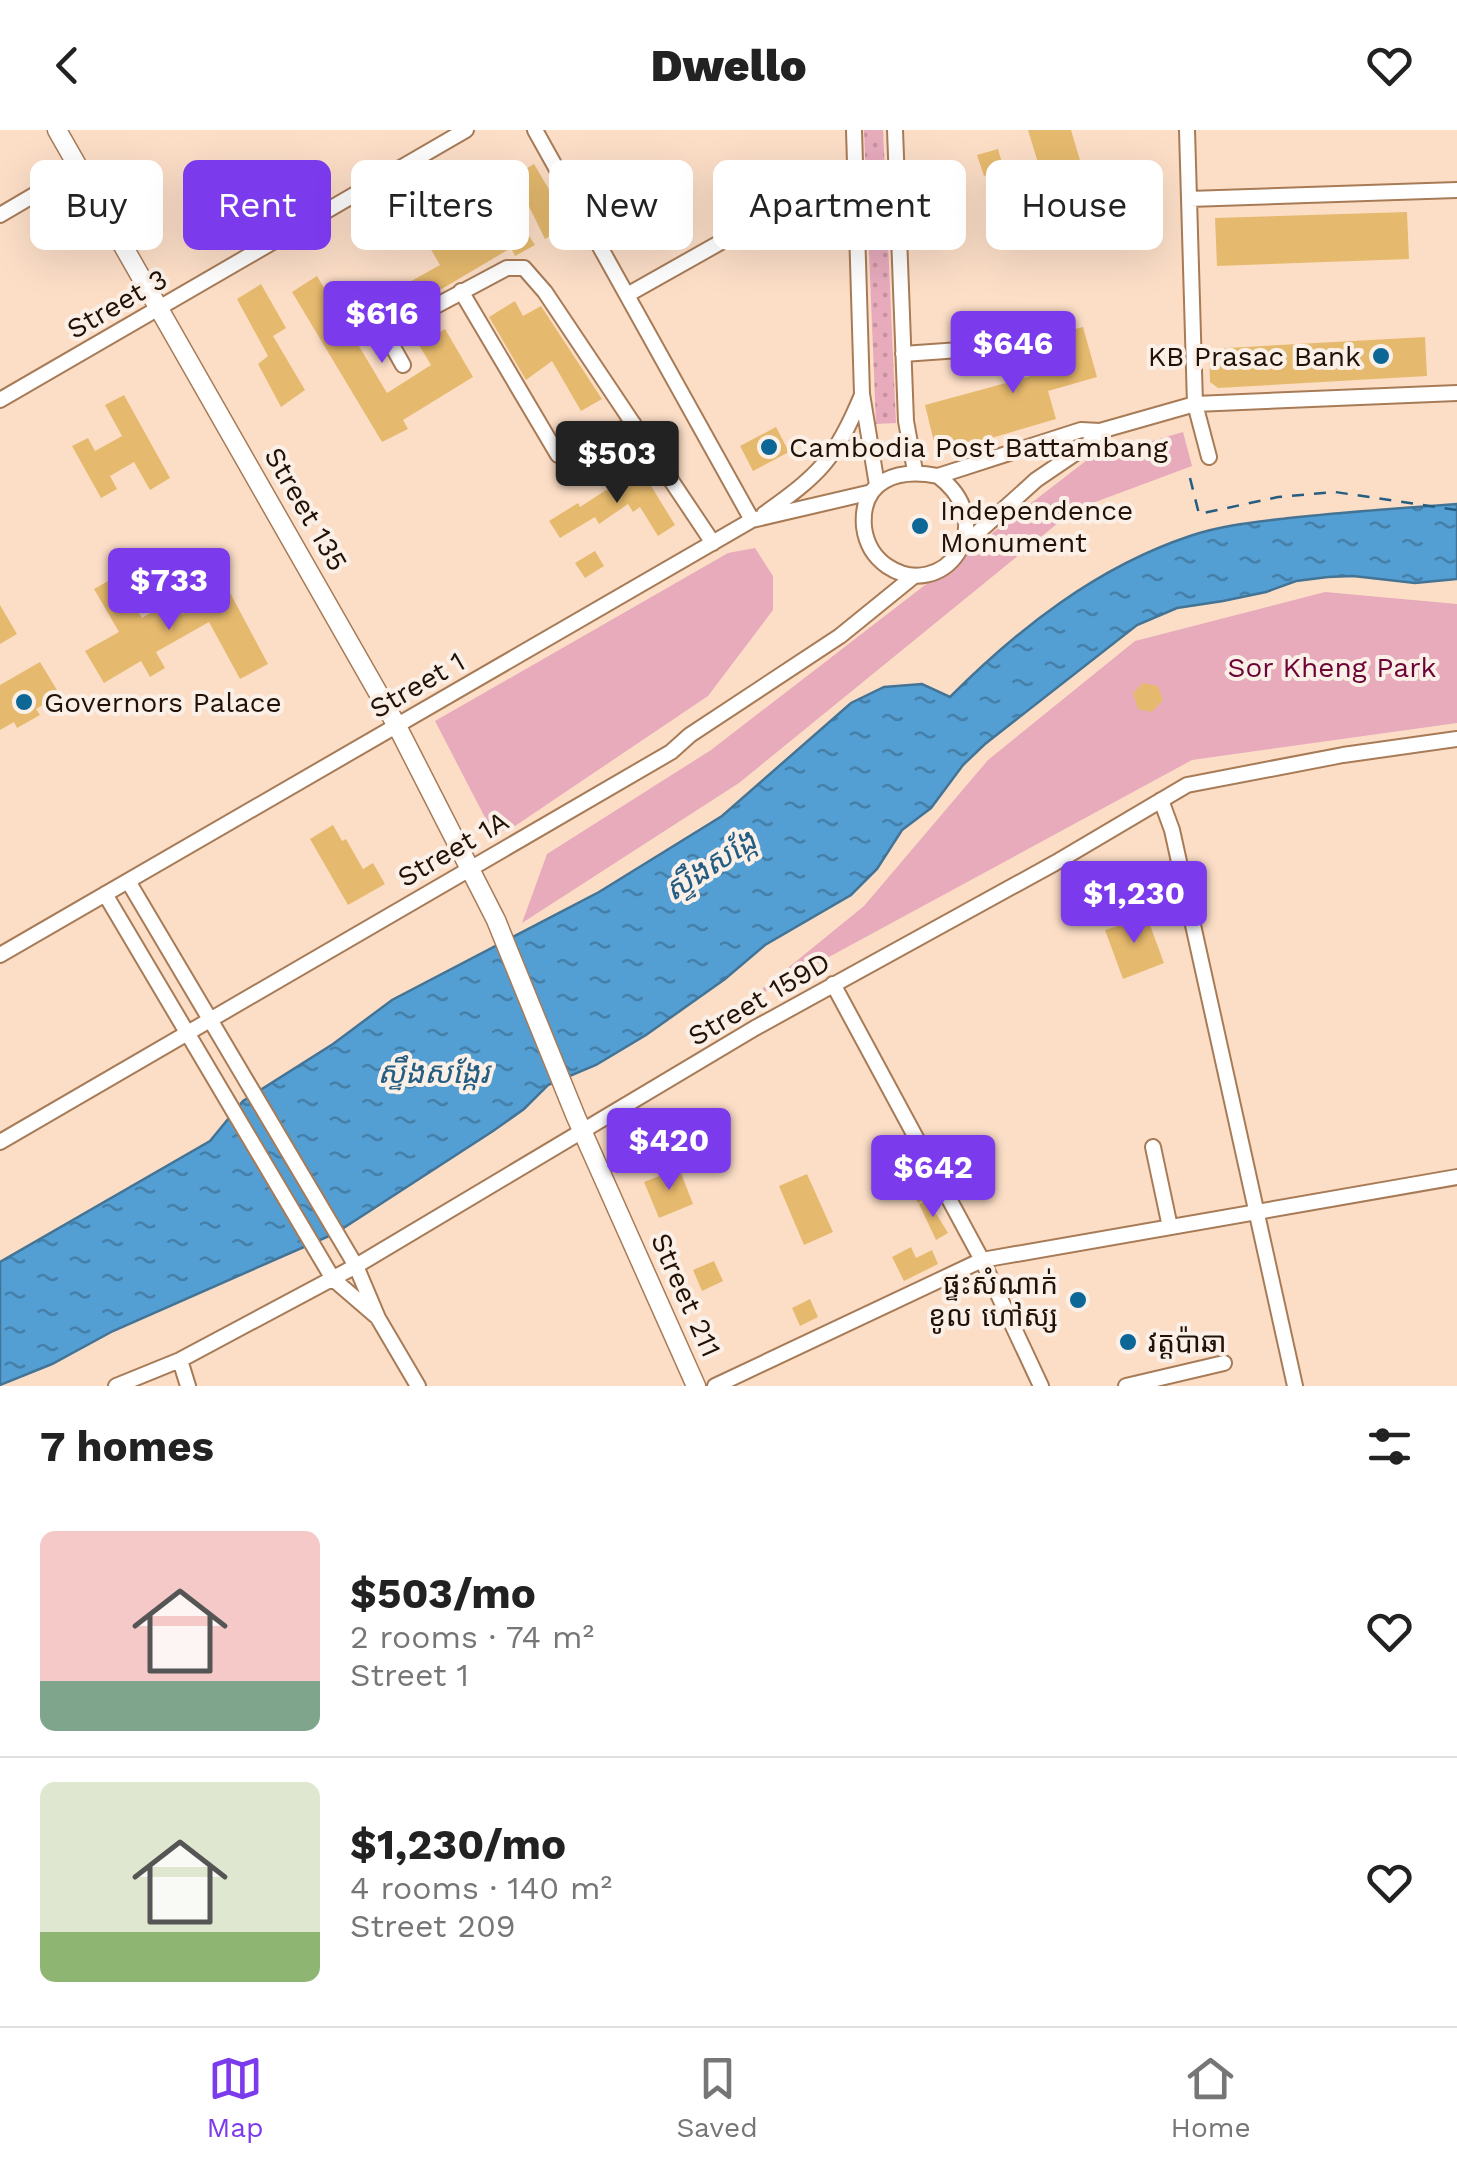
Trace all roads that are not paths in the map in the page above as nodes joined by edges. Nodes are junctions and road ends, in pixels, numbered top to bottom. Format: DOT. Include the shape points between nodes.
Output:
graph roads {
  1 [pos="58,130"];
  2 [pos="466,130"];
  3 [pos="535,130"];
  4 [pos="854,130"];
  5 [pos="895,130"];
  6 [pos="1187,130"];
  7 [pos="75,160"];
  8 [pos="856,160"];
  9 [pos="1457,190"];
  10 [pos="30,197"];
  11 [pos="1189,200"];
  12 [pos="0,215"];
  13 [pos="713,247"];
  14 [pos="127,250"];
  15 [pos="858,250"];
  16 [pos="462,291"];
  17 [pos="627,295"];
  18 [pos="160,307"];
  19 [pos="988,348"];
  20 [pos="903,354"];
  21 [pos="403,365"];
  22 [pos="1457,393"];
  23 [pos="862,394"];
  24 [pos="0,400"];
  25 [pos="1194,404"];
  26 [pos="633,423"];
  27 [pos="1100,431"];
  28 [pos="1210,457"];
  29 [pos="914,471"];
  30 [pos="938,476"];
  31 [pos="875,488"];
  32 [pos="755,520"];
  33 [pos="713,543"];
  34 [pos="962,548"];
  35 [pos="914,576"];
  36 [pos="397,726"];
  37 [pos="1457,739"];
  38 [pos="1160,800"];
  39 [pos="470,868"];
  40 [pos="128,881"];
  41 [pos="105,894"];
  42 [pos="496,920"];
  43 [pos="0,954"];
  44 [pos="834,984"];
  45 [pos="211,1020"];
  46 [pos="188,1034"];
  47 [pos="579,1124"];
  48 [pos="0,1142"];
  49 [pos="1153,1147"];
  50 [pos="1457,1177"];
  51 [pos="1256,1212"];
  52 [pos="1170,1227"];
  53 [pos="982,1260"];
  54 [pos="356,1266"];
  55 [pos="332,1279"];
  56 [pos="378,1318"];
  57 [pos="180,1360"];
  58 [pos="1224,1363"];
  59 [pos="1039,1385"];
  60 [pos="116,1386"];
  61 [pos="188,1386"];
  62 [pos="418,1386"];
  63 [pos="696,1386"];
  64 [pos="715,1386"];
  65 [pos="1126,1386"];
  66 [pos="1295,1386"];
  1 -- 7 [label="main road, Street 135"];
  2 -- 18 [label="street, Street 3"];
  3 -- 17 [label="street"];
  4 -- 8 [label="street"];
  5 -- 20 [label="street"];
  6 -- 11 [label="street"];
  9 -- 11 [label="street"];
  10 -- 12 [label="street"];
  11 -- 25 [label="street"];
  13 -- 17 [label="street"];
  14 -- 18 [label="main road, Street 135"];
  15 -- 23 [label="street"];
  16 -- 21 [label="street" via="385,332"];
  16 -- 26 [label="street" via="507,268 524,268"];
  16 -- 26 [label="street" via="558,456 571,459"];
  17 -- 32 [label="street"];
  18 -- 24 [label="street, Street 3"];
  18 -- 36 [label="main road, Street 135"];
  19 -- 20 [label="street"];
  20 -- 29 [label="street"];
  22 -- 25 [label="street"];
  23 -- 31 [label="street"];
  23 -- 32 [label="street" via="843,442 812,480"];
  25 -- 27 [label="street"];
  25 -- 28 [label="street"];
  26 -- 33 [label="street"];
  27 -- 30 [label="street" via="1081,430"];
  27 -- 34 [label="street"];
  29 -- 30 [label="street"];
  29 -- 31 [label="street"];
  30 -- 34 [label="street" via="965,506"];
  31 -- 32 [label="street, Street 1"];
  31 -- 35 [label="street" via="864,525 868,544 896,572"];
  32 -- 33 [label="street, Street 1"];
  33 -- 36 [label="street, Street 1"];
  34 -- 35 [label="street" via="933,573"];
  35 -- 39 [label="street, Street 1A" via="840,636 671,752"];
  36 -- 39 [label="main road, Street 135"];
  36 -- 40 [label="street, Street 1"];
  37 -- 38 [label="street, Street 159D" via="1219,777"];
  38 -- 44 [label="street, Street 159D"];
  38 -- 51 [label="street" via="1204,965"];
  39 -- 42 [label="main road, Street 135"];
  39 -- 45 [label="street, Street 1A"];
  40 -- 41 [label="street, Street 1"];
  40 -- 45 [label="street"];
  41 -- 43 [label="street, Street 1"];
  41 -- 46 [label="street"];
  42 -- 47 [label="main road, Street 211"];
  44 -- 47 [label="street, Street 159D"];
  44 -- 53 [label="street"];
  45 -- 46 [label="street, Street 1A"];
  45 -- 54 [label="street"];
  46 -- 48 [label="street, Street 1A"];
  46 -- 55 [label="street"];
  47 -- 54 [label="street, Street 159D"];
  47 -- 63 [label="main road, Street 211"];
  49 -- 52 [label="street"];
  50 -- 51 [label="street"];
  51 -- 52 [label="street"];
  51 -- 66 [label="street"];
  52 -- 53 [label="street"];
  53 -- 59 [label="street"];
  53 -- 64 [label="street"];
  54 -- 55 [label="street, Street 159D"];
  54 -- 56 [label="street"];
  55 -- 56 [label="street"];
  55 -- 57 [label="street, Street 159D"];
  56 -- 62 [label="street"];
  57 -- 60 [label="street, Street 159D"];
  57 -- 61 [label="street"];
  58 -- 65 [label="street"];
}
